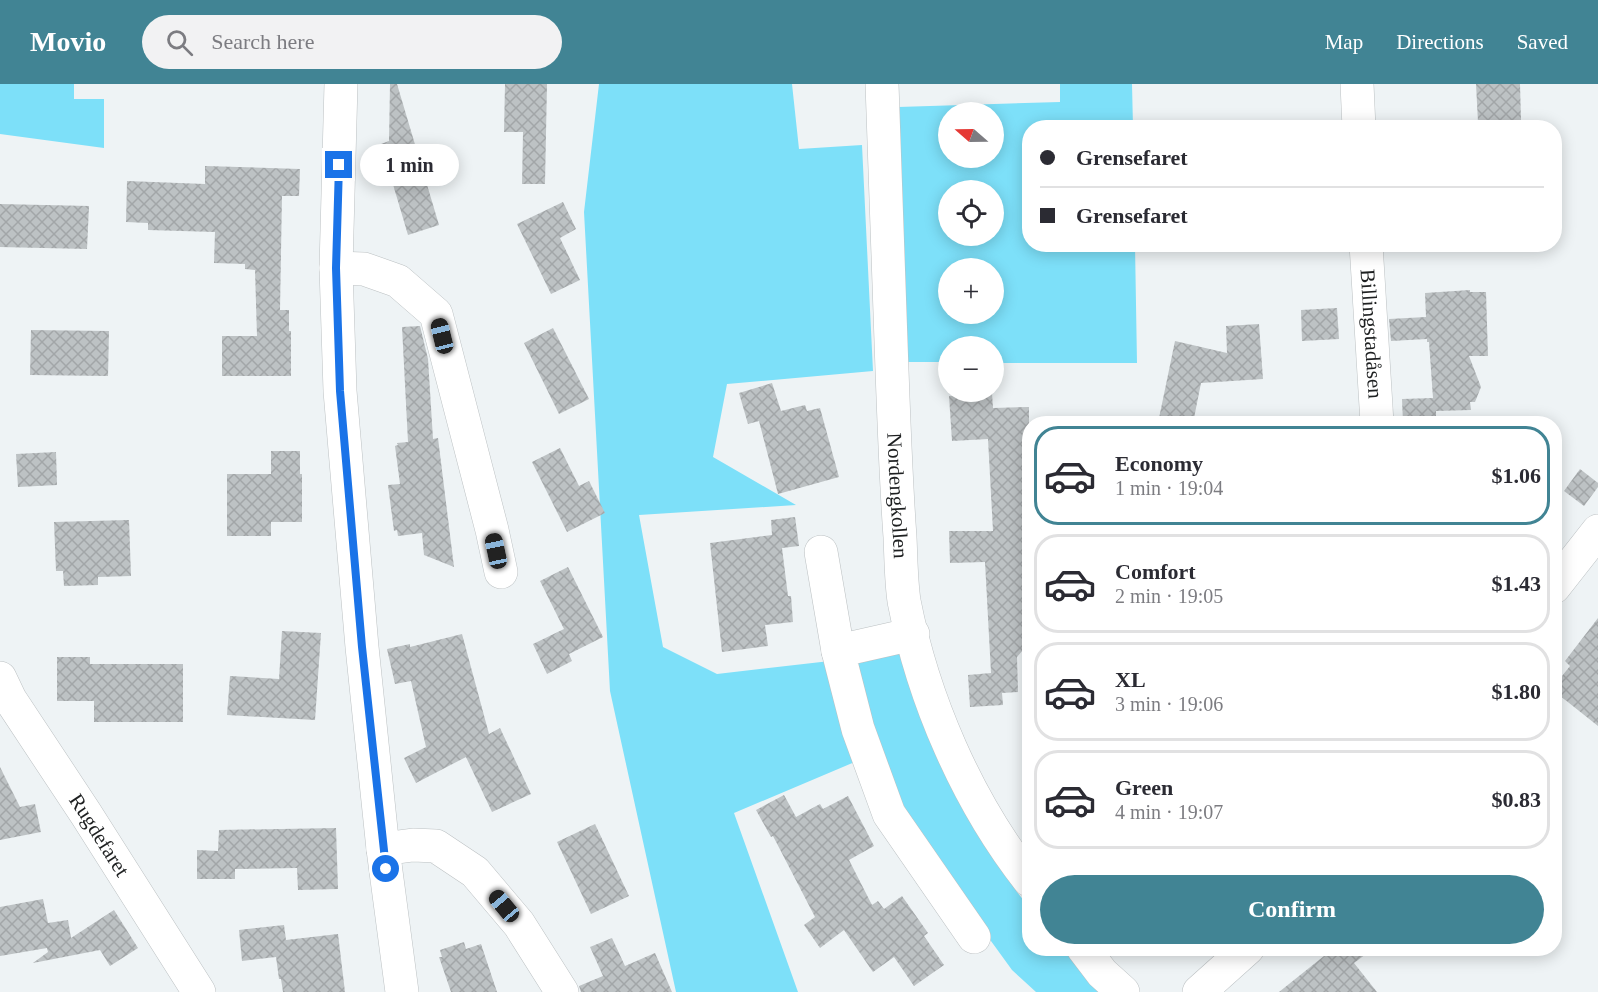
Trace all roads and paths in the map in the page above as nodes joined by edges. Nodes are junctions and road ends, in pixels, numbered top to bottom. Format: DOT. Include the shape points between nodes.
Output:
graph roads {
  1 [pos="341,84"];
  2 [pos="882,84"];
  3 [pos="1357,84"];
  4 [pos="1359,120"];
  5 [pos="1366,252"];
  6 [pos="336,268"];
  7 [pos="1377,416"];
  8 [pos="1598,531"];
  9 [pos="821,552"];
  10 [pos="501,572"];
  11 [pos="1562,577"];
  12 [pos="913,634"];
  13 [pos="838,651"];
  14 [pos="0,678"];
  15 [pos="383,849"];
  16 [pos="1022,871"];
  17 [pos="974,937"];
  18 [pos="1089,956"];
  19 [pos="1239,956"];
  20 [pos="199,992"];
  21 [pos="402,992"];
  22 [pos="562,992"];
  23 [pos="1123,992"];
  24 [pos="1198,992"];
  1 -- 6 [label="street"];
  2 -- 12 [label="street, Nordengkollen" via="898,519 904,599"];
  3 -- 4 [label="street"];
  5 -- 7 [label="street, Billingstadåsen"];
  6 -- 10 [label="street" via="364,269 398,281 436,314"];
  6 -- 15 [label="street" via="340,391"];
  8 -- 11 [label="street"];
  9 -- 13 [label="street"];
  12 -- 13 [label="street"];
  12 -- 16 [label="street, Nordengkollen" via="925,684 953,752 978,803"];
  13 -- 17 [label="street" via="858,729 889,814"];
  14 -- 20 [label="street, Rugdefaret"];
  15 -- 21 [label="street"];
  15 -- 22 [label="street" via="413,844 436,846 475,872 519,924"];
  18 -- 23 [label="street"];
  19 -- 24 [label="street"];
}
